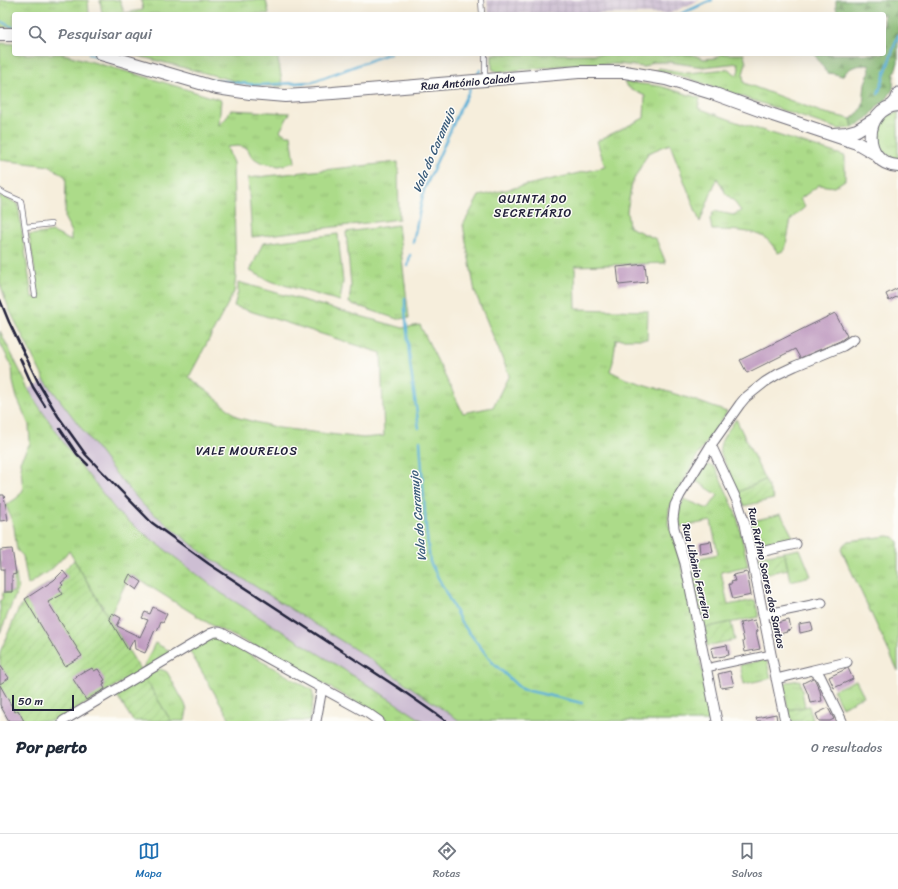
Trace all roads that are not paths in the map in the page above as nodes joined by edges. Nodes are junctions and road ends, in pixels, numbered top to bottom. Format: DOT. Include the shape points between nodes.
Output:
graph roads {
  1 [pos="481,0"];
  2 [pos="482,12"];
  3 [pos="0,34"];
  4 [pos="12,34"];
  5 [pos="108,56"];
  6 [pos="485,56"];
  7 [pos="485,81"];
  8 [pos="898,92"];
  9 [pos="893,106"];
  10 [pos="875,119"];
  11 [pos="831,134"];
  12 [pos="876,154"];
  13 [pos="898,166"];
  14 [pos="0,191"];
  15 [pos="51,224"];
  16 [pos="25,227"];
  17 [pos="35,295"];
  18 [pos="854,339"];
  19 [pos="711,445"];
  20 [pos="796,544"];
  21 [pos="750,554"];
  22 [pos="822,602"];
  23 [pos="763,615"];
  24 [pos="771,654"];
  25 [pos="847,662"];
  26 [pos="706,668"];
  27 [pos="813,670"];
  28 [pos="776,679"];
  29 [pos="322,688"];
  30 [pos="63,721"];
  31 [pos="316,721"];
  32 [pos="379,721"];
  33 [pos="717,721"];
  34 [pos="785,721"];
  35 [pos="842,721"];
  1 -- 2 [label="lane"];
  3 -- 4 [label="street"];
  5 -- 7 [label="street, Rua António Calado" via="217,88 259,94 296,95"];
  6 -- 7 [label="lane"];
  7 -- 11 [label="street, Rua António Calado" via="579,72 625,72 666,79 716,94"];
  8 -- 9 [label="street"];
  9 -- 10 [label="street, Rua António Calado"];
  10 -- 11 [label="street, Rua António Calado" via="857,130"];
  10 -- 12 [label="street" via="870,139"];
  11 -- 12 [label="street, Rua António Calado" via="857,143"];
  12 -- 13 [label="street, Rua António Calado" via="884,162"];
  14 -- 16 [label="lane" via="21,201"];
  15 -- 16 [label="lane"];
  16 -- 17 [label="lane"];
  18 -- 19 [label="street, Rua Libânio Ferreira" via="764,382 745,398"];
  19 -- 21 [label="street, Rua Rufino Soares dos Santos" via="741,510"];
  19 -- 26 [label="street, Rua Libânio Ferreira" via="678,500 673,519 685,563"];
  20 -- 21 [label="street"];
  21 -- 23 [label="street, Rua Rufino Soares dos Santos"];
  22 -- 23 [label="street"];
  23 -- 24 [label="street, Rua Rufino Soares dos Santos"];
  24 -- 26 [label="street"];
  24 -- 28 [label="street, Rua Rufino Soares dos Santos"];
  25 -- 27 [label="street"];
  26 -- 33 [label="street, Rua Libânio Ferreira"];
  27 -- 28 [label="street"];
  27 -- 35 [label="street" via="820,676"];
  28 -- 34 [label="street, Rua Rufino Soares dos Santos"];
  29 -- 30 [label="street" via="222,633 213,632"];
  29 -- 31 [label="street"];
  29 -- 32 [label="street"];
}
